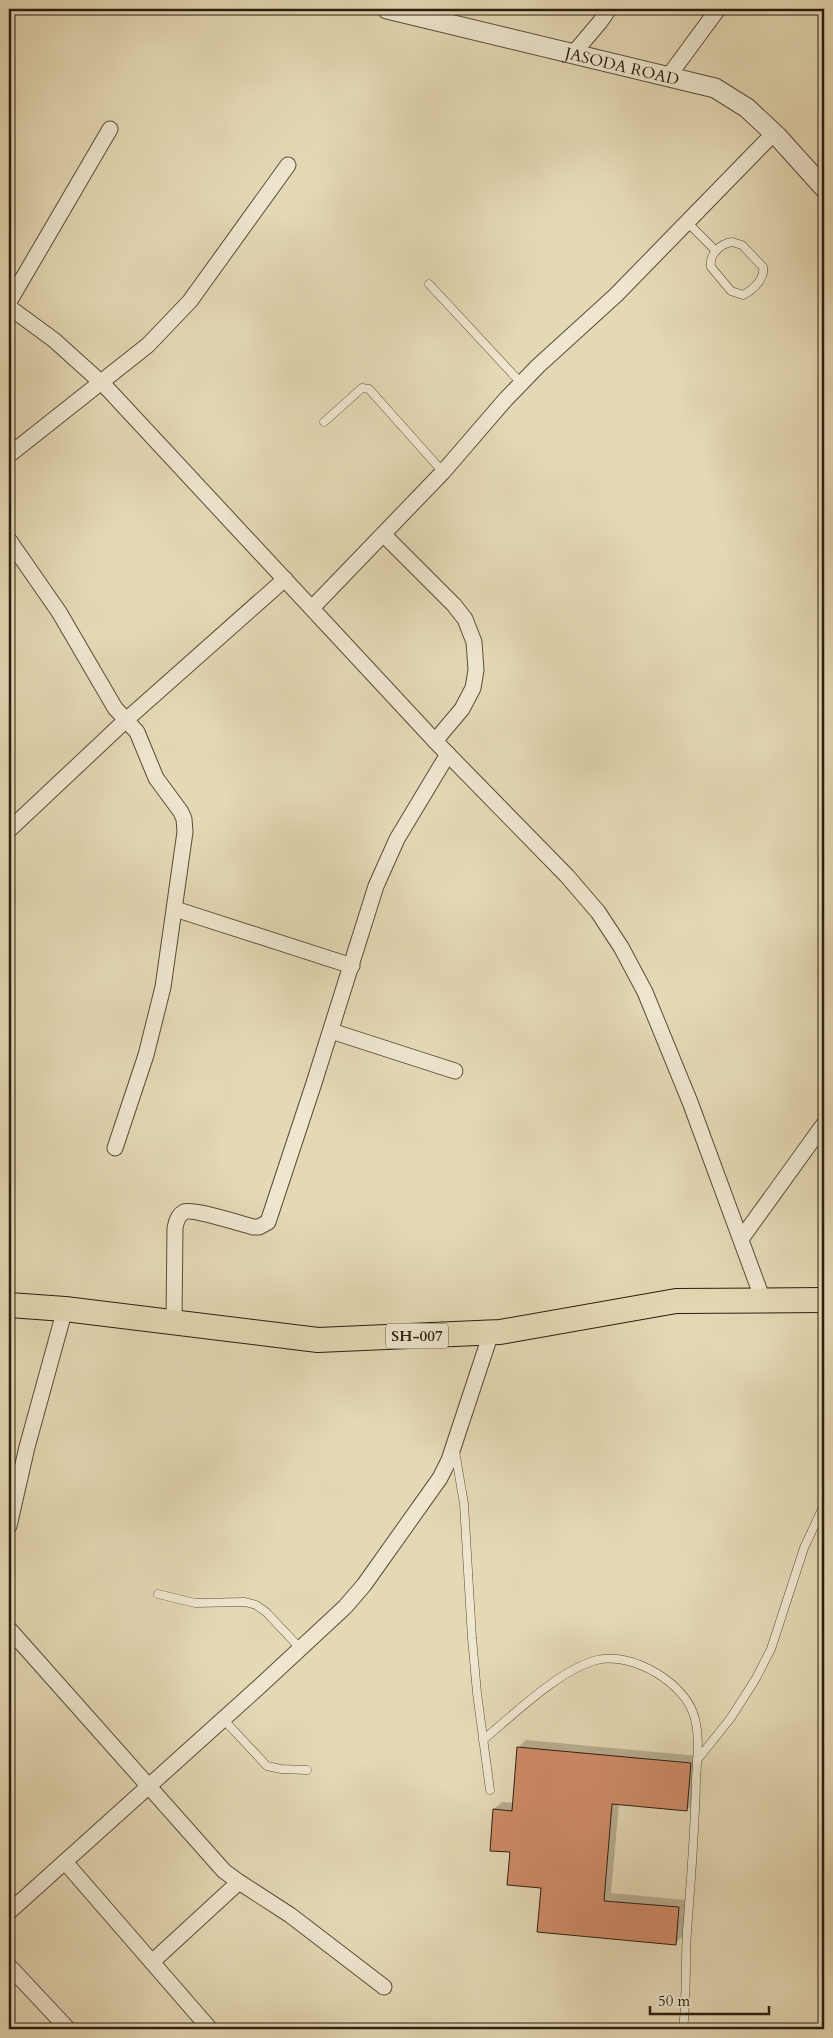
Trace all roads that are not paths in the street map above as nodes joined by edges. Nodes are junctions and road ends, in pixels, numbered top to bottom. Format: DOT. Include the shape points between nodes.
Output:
graph roads {
  1 [pos="386,9"];
  2 [pos="609,9"];
  3 [pos="718,9"];
  4 [pos="572,55"];
  5 [pos="668,77"];
  6 [pos="110,129"];
  7 [pos="774,133"];
  8 [pos="288,165"];
  9 [pos="824,188"];
  10 [pos="687,222"];
  11 [pos="716,251"];
  12 [pos="429,284"];
  13 [pos="9,302"];
  14 [pos="9,307"];
  15 [pos="100,382"];
  16 [pos="521,383"];
  17 [pos="324,422"];
  18 [pos="9,455"];
  19 [pos="443,472"];
  20 [pos="384,536"];
  21 [pos="9,540"];
  22 [pos="285,579"];
  23 [pos="312,608"];
  24 [pos="126,720"];
  25 [pos="434,741"];
  26 [pos="448,754"];
  27 [pos="9,830"];
  28 [pos="175,909"];
  29 [pos="352,966"];
  30 [pos="331,1031"];
  31 [pos="455,1071"];
  32 [pos="824,1124"];
  33 [pos="115,1148"];
  34 [pos="741,1239"];
  35 [pos="763,1300"];
  36 [pos="824,1300"];
  37 [pos="9,1306"];
  38 [pos="65,1309"];
  39 [pos="174,1322"];
  40 [pos="491,1333"];
  41 [pos="454,1444"];
  42 [pos="824,1505"];
  43 [pos="9,1526"];
  44 [pos="158,1594"];
  45 [pos="9,1629"];
  46 [pos="300,1648"];
  47 [pos="223,1719"];
  48 [pos="483,1740"];
  49 [pos="697,1760"];
  50 [pos="307,1770"];
  51 [pos="148,1787"];
  52 [pos="490,1790"];
  53 [pos="65,1862"];
  54 [pos="239,1882"];
  55 [pos="9,1912"];
  56 [pos="152,1962"];
  57 [pos="9,1966"];
  58 [pos="384,1987"];
  59 [pos="68,2029"];
  60 [pos="210,2029"];
  61 [pos="683,2029"];
  1 -- 4 [label="street, JASODA ROAD"];
  2 -- 4 [label="street"];
  3 -- 5 [label="street"];
  4 -- 5 [label="street, JASODA ROAD"];
  5 -- 7 [label="street, JASODA ROAD" via="715,88 747,108"];
  6 -- 13 [label="street"];
  7 -- 9 [label="street, JASODA ROAD"];
  7 -- 10 [label="street"];
  8 -- 15 [label="street" via="190,300 148,345"];
  10 -- 11 [label="lane"];
  10 -- 16 [label="street" via="616,295"];
  11 -- 11 [label="lane" via="726,243 742,245 763,267 760,281 743,295 731,291 711,267 710,261"];
  12 -- 16 [label="lane"];
  14 -- 15 [label="street" via="54,340"];
  15 -- 18 [label="street"];
  15 -- 22 [label="street"];
  16 -- 19 [label="street"];
  17 -- 19 [label="lane" via="362,388 366,388"];
  19 -- 20 [label="street"];
  20 -- 23 [label="street"];
  20 -- 25 [label="street" via="454,604 474,642 476,670 473,688 462,710"];
  21 -- 24 [label="street" via="58,612 115,708"];
  22 -- 23 [label="street"];
  22 -- 24 [label="street"];
  23 -- 25 [label="street"];
  24 -- 27 [label="street"];
  24 -- 28 [label="street" via="137,732 156,778 184,820 186,832"];
  25 -- 26 [label="street"];
  26 -- 29 [label="street" via="397,840 376,886"];
  26 -- 34 [label="street" via="567,876 598,912 621,947 645,992"];
  28 -- 29 [label="street"];
  28 -- 33 [label="street" via="163,987 146,1055"];
  29 -- 30 [label="street"];
  30 -- 31 [label="street"];
  30 -- 39 [label="street" via="268,1222 253,1227 190,1211 180,1215 175,1228"];
  32 -- 34 [label="street"];
  34 -- 35 [label="street"];
  35 -- 36 [label="main road, SH-007"];
  35 -- 40 [label="main road, SH-007" via="676,1301"];
  37 -- 38 [label="main road, SH-007"];
  38 -- 39 [label="main road, SH-007"];
  38 -- 43 [label="street"];
  39 -- 40 [label="main road, SH-007" via="318,1340"];
  40 -- 41 [label="street"];
  41 -- 46 [label="street" via="440,1478 364,1585"];
  41 -- 48 [label="lane" via="464,1504 472,1638"];
  42 -- 49 [label="lane" via="804,1548 771,1649 730,1719"];
  44 -- 46 [label="lane" via="195,1603 245,1602 256,1605"];
  45 -- 51 [label="street"];
  46 -- 47 [label="street"];
  47 -- 50 [label="lane" via="267,1766"];
  47 -- 51 [label="street"];
  48 -- 49 [label="lane" via="551,1685 594,1660 610,1657 626,1660 665,1678 676,1687 695,1719"];
  48 -- 52 [label="lane"];
  49 -- 61 [label="lane"];
  51 -- 53 [label="street"];
  51 -- 54 [label="street" via="224,1871"];
  53 -- 55 [label="street"];
  53 -- 56 [label="street"];
  54 -- 56 [label="street"];
  54 -- 58 [label="street" via="290,1915"];
  56 -- 60 [label="street"];
  57 -- 59 [label="street"];
}
